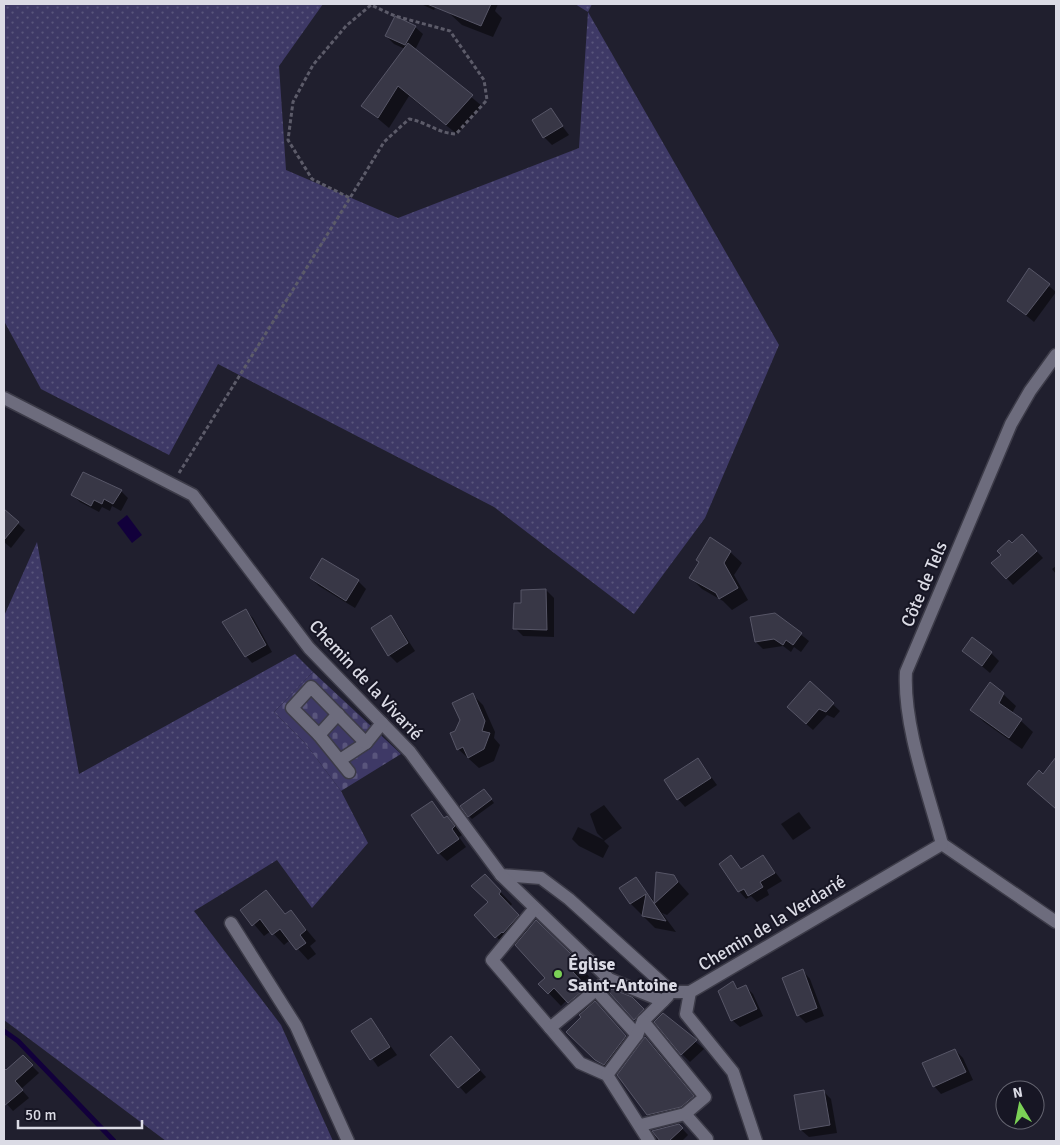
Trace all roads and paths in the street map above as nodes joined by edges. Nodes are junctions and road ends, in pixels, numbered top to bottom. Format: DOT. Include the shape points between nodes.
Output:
graph roads {
  1 [pos="350,198"];
  2 [pos="1056,355"];
  3 [pos="4,398"];
  4 [pos="172,484"];
  5 [pos="338,714"];
  6 [pos="382,724"];
  7 [pos="319,735"];
  8 [pos="366,743"];
  9 [pos="340,760"];
  10 [pos="349,772"];
  11 [pos="942,844"];
  12 [pos="501,875"];
  13 [pos="535,908"];
  14 [pos="1056,922"];
  15 [pos="231,923"];
  16 [pos="609,979"];
  17 [pos="596,990"];
  18 [pos="672,992"];
  19 [pos="690,992"];
  20 [pos="663,1001"];
  21 [pos="643,1021"];
  22 [pos="550,1028"];
  23 [pos="637,1035"];
  24 [pos="607,1075"];
  25 [pos="685,1114"];
  26 [pos="641,1125"];
  27 [pos="348,1141"];
  28 [pos="649,1141"];
  29 [pos="705,1141"];
  30 [pos="756,1141"];
  1 -- 1 [label="path" via="312,179 288,140 293,102 314,65 346,26 371,5 395,16 450,31 484,80 487,100 456,134 442,133 409,119 384,142"];
  1 -- 4 [label="path"];
  2 -- 11 [label="street, Côte de Tels" via="1011,424 906,672 913,734"];
  3 -- 4 [label="street, Chemin de la Vivarié"];
  4 -- 6 [label="street, Chemin de la Vivarié" via="193,495 309,648"];
  5 -- 7 [label="street"];
  5 -- 7 [label="street" via="311,687 292,708"];
  5 -- 8 [label="street"];
  6 -- 8 [label="street"];
  6 -- 12 [label="street, Chemin de la Vivarié" via="410,752"];
  7 -- 9 [label="street"];
  8 -- 9 [label="street"];
  9 -- 10 [label="street"];
  11 -- 14 [label="street"];
  11 -- 19 [label="street, Chemin de la Verdarié"];
  12 -- 13 [label="street, Chemin de la Vivarié"];
  12 -- 18 [label="street" via="541,878 569,899"];
  13 -- 16 [label="street, Chemin de la Vivarié"];
  13 -- 22 [label="street" via="492,960"];
  15 -- 27 [label="street" via="296,1026"];
  16 -- 17 [label="street"];
  16 -- 20 [label="street"];
  17 -- 22 [label="street"];
  17 -- 23 [label="street"];
  18 -- 19 [label="street"];
  18 -- 20 [label="street"];
  19 -- 30 [label="street, Chemin de la Verdarié" via="686,1014 733,1072"];
  20 -- 21 [label="street"];
  21 -- 23 [label="street"];
  21 -- 25 [label="street" via="705,1097"];
  22 -- 24 [label="street" via="580,1063"];
  23 -- 24 [label="street"];
  24 -- 26 [label="street"];
  25 -- 26 [label="street"];
  25 -- 29 [label="street" via="707,1139"];
  26 -- 28 [label="street"];
}
